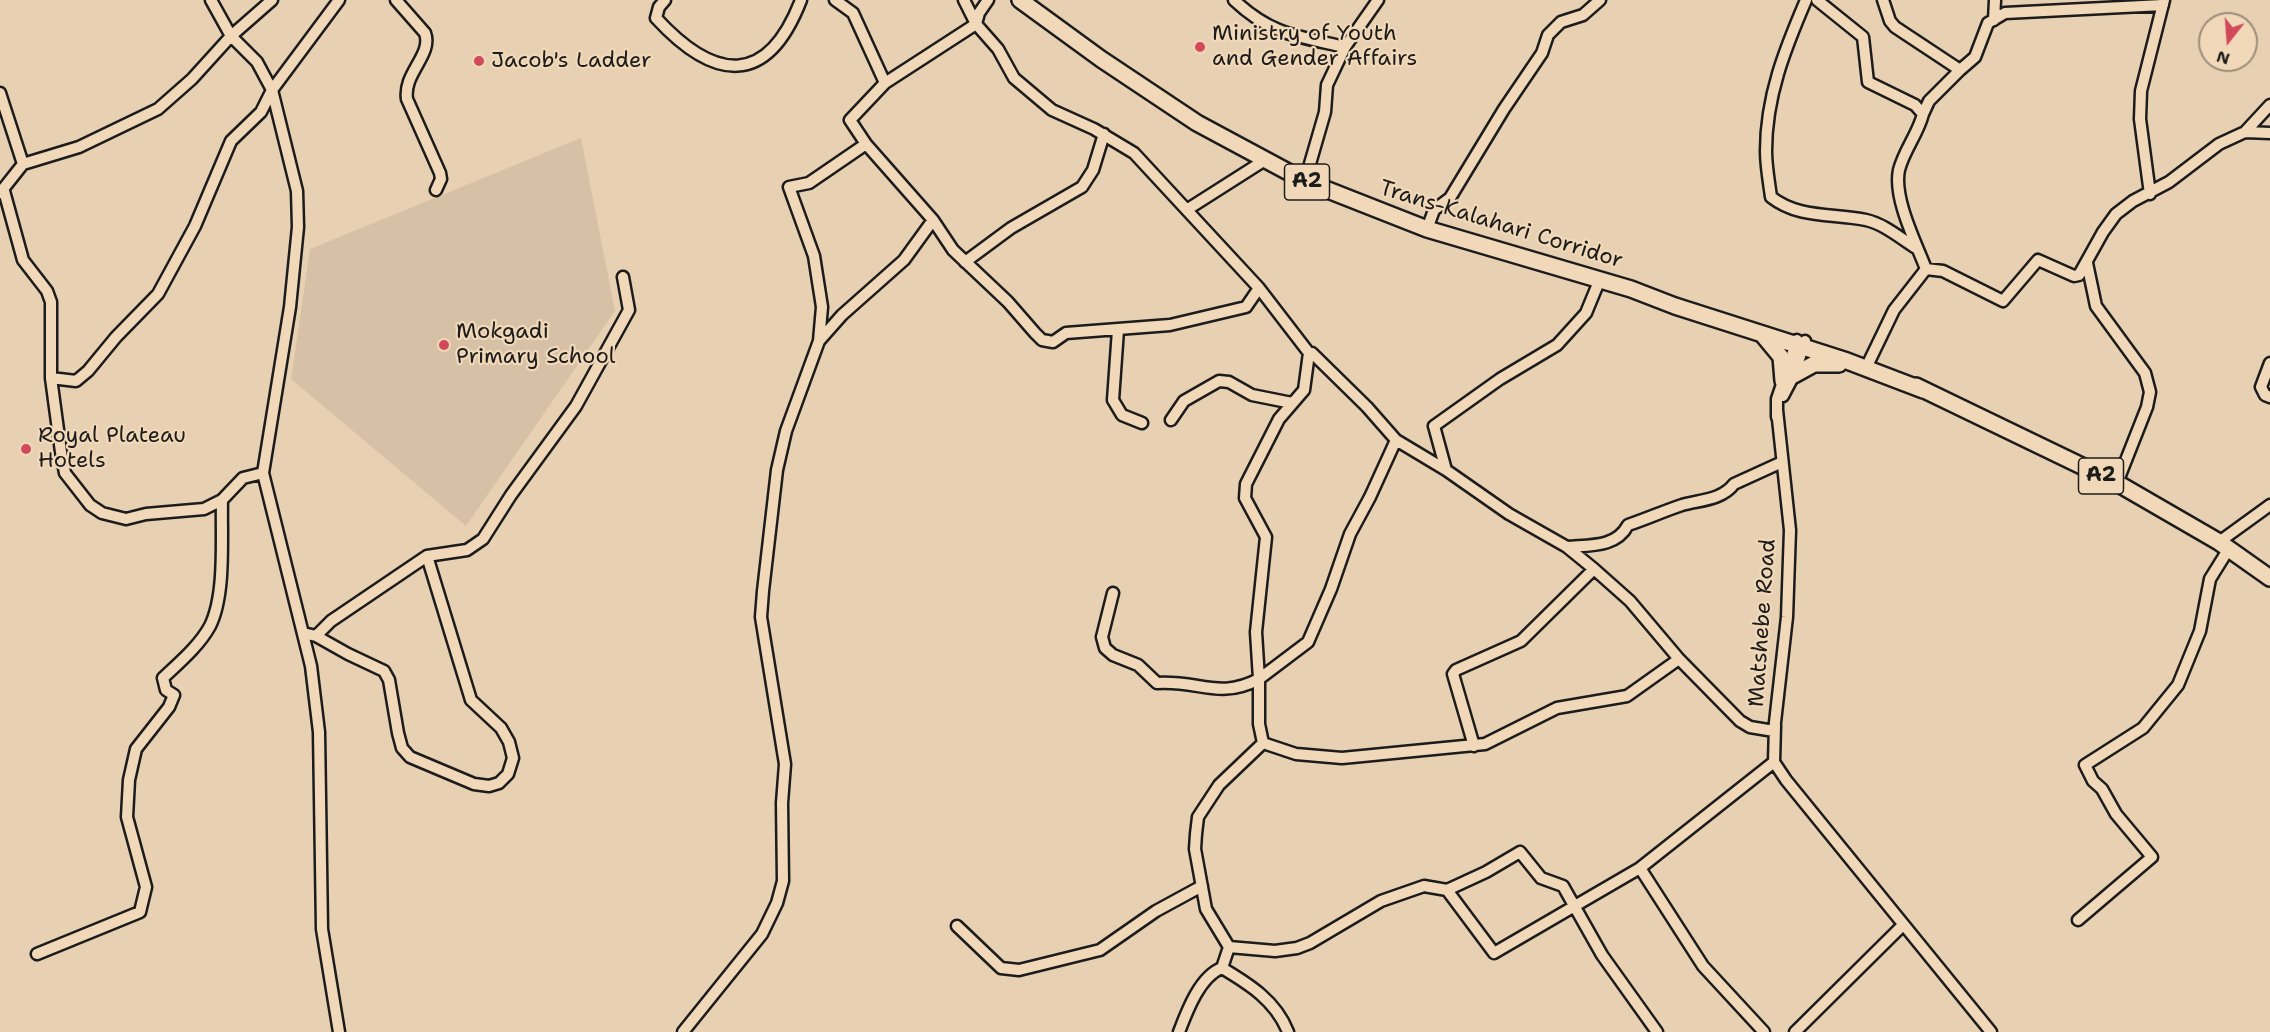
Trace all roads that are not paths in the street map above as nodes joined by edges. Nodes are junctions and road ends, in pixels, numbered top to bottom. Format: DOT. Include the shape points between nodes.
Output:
graph roads {
  1 [pos="212,0"];
  2 [pos="272,0"];
  3 [pos="339,0"];
  4 [pos="396,0"];
  5 [pos="664,0"];
  6 [pos="801,0"];
  7 [pos="835,0"];
  8 [pos="964,0"];
  9 [pos="988,0"];
  10 [pos="1020,0"];
  11 [pos="1234,0"];
  12 [pos="1378,0"];
  13 [pos="1600,0"];
  14 [pos="1806,0"];
  15 [pos="1817,0"];
  16 [pos="1883,0"];
  17 [pos="1995,0"];
  18 [pos="2163,3"];
  19 [pos="1994,20"];
  20 [pos="976,24"];
  21 [pos="231,36"];
  22 [pos="1345,47"];
  23 [pos="1960,70"];
  24 [pos="885,83"];
  25 [pos="272,90"];
  26 [pos="0,93"];
  27 [pos="2270,105"];
  28 [pos="1923,114"];
  29 [pos="2245,132"];
  30 [pos="2270,133"];
  31 [pos="1104,134"];
  32 [pos="866,144"];
  33 [pos="1265,160"];
  34 [pos="23,164"];
  35 [pos="1305,181"];
  36 [pos="436,190"];
  37 [pos="2,192"];
  38 [pos="2150,194"];
  39 [pos="1188,209"];
  40 [pos="933,220"];
  41 [pos="1427,229"];
  42 [pos="1916,248"];
  43 [pos="965,262"];
  44 [pos="2088,263"];
  45 [pos="1926,269"];
  46 [pos="623,277"];
  47 [pos="1600,279"];
  48 [pos="1259,288"];
  49 [pos="1630,289"];
  50 [pos="1118,330"];
  51 [pos="1761,334"];
  52 [pos="819,341"];
  53 [pos="1800,342"];
  54 [pos="1309,353"];
  55 [pos="2270,363"];
  56 [pos="1867,365"];
  57 [pos="51,378"];
  58 [pos="1789,378"];
  59 [pos="2270,397"];
  60 [pos="1292,403"];
  61 [pos="1776,410"];
  62 [pos="1171,420"];
  63 [pos="1142,423"];
  64 [pos="1396,440"];
  65 [pos="1780,463"];
  66 [pos="1446,470"];
  67 [pos="262,473"];
  68 [pos="2117,483"];
  69 [pos="222,501"];
  70 [pos="2270,505"];
  71 [pos="1790,530"];
  72 [pos="2224,546"];
  73 [pos="1567,547"];
  74 [pos="427,556"];
  75 [pos="1594,569"];
  76 [pos="2270,578"];
  77 [pos="1113,594"];
  78 [pos="303,633"];
  79 [pos="316,636"];
  80 [pos="1679,659"];
  81 [pos="1259,679"];
  82 [pos="1774,731"];
  83 [pos="1263,743"];
  84 [pos="1474,746"];
  85 [pos="1774,762"];
  86 [pos="1640,868"];
  87 [pos="1202,886"];
  88 [pos="1447,890"];
  89 [pos="1573,908"];
  90 [pos="2078,920"];
  91 [pos="1903,925"];
  92 [pos="957,926"];
  93 [pos="1229,947"];
  94 [pos="37,954"];
  95 [pos="1222,968"];
  96 [pos="339,1032"];
  97 [pos="683,1032"];
  98 [pos="1179,1032"];
  99 [pos="1288,1032"];
  100 [pos="1657,1032"];
  101 [pos="1764,1032"];
  102 [pos="1795,1032"];
  103 [pos="1991,1032"];
  1 -- 21 [label="street"];
  2 -- 21 [label="street"];
  3 -- 25 [label="street"];
  4 -- 36 [label="street" via="428,40 405,90 440,173"];
  5 -- 6 [label="street" via="657,18 668,30 702,57 718,65 741,67 782,37"];
  7 -- 24 [label="street" via="857,19"];
  8 -- 20 [label="street"];
  9 -- 20 [label="street"];
  10 -- 33 [label="highway, Trans-Kalahari Corridor / A2" via="1197,123"];
  11 -- 22 [label="street" via="1269,28"];
  12 -- 22 [label="street"];
  13 -- 41 [label="street" via="1583,15 1561,22 1548,35 1542,53 1450,198 1434,210"];
  14 -- 42 [label="street" via="1772,92 1766,151 1771,197 1781,205 1815,215 1867,220"];
  15 -- 28 [label="street" via="1863,37 1868,82 1915,105"];
  16 -- 23 [label="street" via="1893,25"];
  17 -- 19 [label="street"];
  18 -- 19 [label="street" via="2005,13"];
  18 -- 38 [label="street" via="2141,91 2140,118"];
  19 -- 23 [label="street" via="1988,23 1975,57"];
  20 -- 24 [label="street"];
  20 -- 31 [label="street" via="998,49 1014,78 1041,103"];
  21 -- 25 [label="street" via="257,62"];
  21 -- 34 [label="street" via="158,109 79,147"];
  22 -- 35 [label="street" via="1328,85 1325,112"];
  23 -- 28 [label="street" via="1929,101"];
  24 -- 32 [label="street" via="851,118 850,124"];
  25 -- 57 [label="street" via="261,112 231,141 195,226 158,294 88,372 76,381"];
  25 -- 67 [label="street" via="297,191 298,227 290,307"];
  26 -- 34 [label="street"];
  27 -- 29 [label="street"];
  28 -- 42 [label="street" via="1898,180"];
  29 -- 30 [label="street"];
  29 -- 38 [label="street" via="2219,144"];
  31 -- 39 [label="street" via="1134,153"];
  31 -- 43 [label="street" via="1093,170 1082,187 1011,228"];
  32 -- 40 [label="street"];
  32 -- 52 [label="street" via="809,183 789,187 819,277"];
  33 -- 35 [label="highway, Trans-Kalahari Corridor / A2"];
  33 -- 39 [label="street"];
  34 -- 37 [label="street"];
  35 -- 41 [label="highway, Trans-Kalahari Corridor / A2"];
  37 -- 57 [label="street" via="23,260 51,302"];
  38 -- 44 [label="street" via="2116,214"];
  39 -- 48 [label="street"];
  40 -- 43 [label="street"];
  40 -- 52 [label="street" via="904,260"];
  41 -- 47 [label="highway, Trans-Kalahari Corridor / A2"];
  42 -- 45 [label="street"];
  43 -- 50 [label="street" via="1042,340 1053,342 1066,333"];
  44 -- 45 [label="street" via="2074,276 2038,260 2003,301 1944,271"];
  44 -- 68 [label="street" via="2096,306 2145,372 2150,392"];
  45 -- 56 [label="street" via="1894,310"];
  46 -- 74 [label="street" via="628,310 576,406 483,539 467,550"];
  47 -- 49 [label="highway, Trans-Kalahari Corridor / A2"];
  47 -- 66 [label="street" via="1586,313 1557,345 1434,426"];
  48 -- 50 [label="street" via="1245,307 1170,326"];
  48 -- 54 [label="street"];
  49 -- 51 [label="highway, Trans-Kalahari Corridor / A2"];
  49 -- 53 [label="highway, Trans-Kalahari Corridor / A2" via="1676,300"];
  50 -- 63 [label="street" via="1113,400 1122,415"];
  51 -- 53 [label="highway, Trans-Kalahari Corridor / A2"];
  51 -- 58 [label="highway" via="1781,357"];
  52 -- 97 [label="street" via="786,431 777,470 762,591 761,617 785,764 783,881 762,934"];
  53 -- 56 [label="highway, Trans-Kalahari Corridor / A2"];
  53 -- 58 [label="street"];
  54 -- 60 [label="street" via="1305,390"];
  54 -- 64 [label="street"];
  55 -- 59 [label="street" via="2261,387"];
  56 -- 58 [label="highway" via="1814,364"];
  56 -- 68 [label="highway, Trans-Kalahari Corridor / A2"];
  57 -- 69 [label="street" via="65,473 90,506 126,519 204,509"];
  58 -- 61 [label="street"];
  60 -- 62 [label="street" via="1252,395 1219,381 1184,401"];
  60 -- 81 [label="street" via="1279,419 1246,484 1245,498 1266,537 1256,633"];
  61 -- 65 [label="street"];
  61 -- 71 [label="street, Matshebe Road"];
  64 -- 66 [label="street"];
  64 -- 81 [label="street" via="1350,534 1308,642"];
  65 -- 71 [label="street"];
  65 -- 73 [label="street" via="1711,499 1628,525 1623,535 1613,541"];
  66 -- 73 [label="street" via="1509,514"];
  67 -- 69 [label="street" via="243,478"];
  67 -- 78 [label="street"];
  68 -- 72 [label="highway, Trans-Kalahari Corridor / A2"];
  69 -- 94 [label="street" via="218,594 210,624 195,646 163,678 166,690 174,695 136,749 129,780 127,817 146,887 140,912"];
  70 -- 72 [label="street"];
  71 -- 82 [label="street" via="1787,617"];
  72 -- 76 [label="highway, Trans-Kalahari Corridor / A2"];
  72 -- 90 [label="street" via="2210,579 2200,631 2178,685 2143,728 2085,765 2116,814 2151,857"];
  73 -- 75 [label="street"];
  74 -- 79 [label="street" via="331,621"];
  74 -- 79 [label="street" via="471,700 509,742 513,758 508,774 499,783 474,784 410,757 402,748 384,671"];
  75 -- 80 [label="street" via="1630,601"];
  75 -- 84 [label="street" via="1521,640 1453,674"];
  77 -- 81 [label="street" via="1102,637 1106,648 1138,665 1157,683 1229,690"];
  78 -- 79 [label="street"];
  78 -- 96 [label="street" via="319,732 322,929"];
  80 -- 82 [label="street" via="1740,721"];
  80 -- 84 [label="street" via="1628,696 1557,708 1508,734"];
  81 -- 83 [label="street"];
  82 -- 85 [label="street"];
  83 -- 84 [label="street" via="1296,754 1342,758"];
  83 -- 87 [label="street" via="1219,785 1198,817 1195,849"];
  85 -- 86 [label="street"];
  85 -- 91 [label="street"];
  86 -- 89 [label="street"];
  86 -- 101 [label="street" via="1703,966"];
  87 -- 92 [label="street" via="1156,911 1100,950 1019,970 1000,968"];
  87 -- 93 [label="street" via="1206,909"];
  88 -- 89 [label="street" via="1520,852 1541,878 1563,886"];
  88 -- 89 [label="street" via="1494,953"];
  88 -- 93 [label="street" via="1424,886 1400,893 1297,948 1275,951"];
  89 -- 100 [label="street"];
  91 -- 102 [label="street"];
  91 -- 103 [label="street"];
  93 -- 95 [label="street"];
  95 -- 98 [label="street" via="1212,972"];
  95 -- 99 [label="street" via="1268,999"];
}
